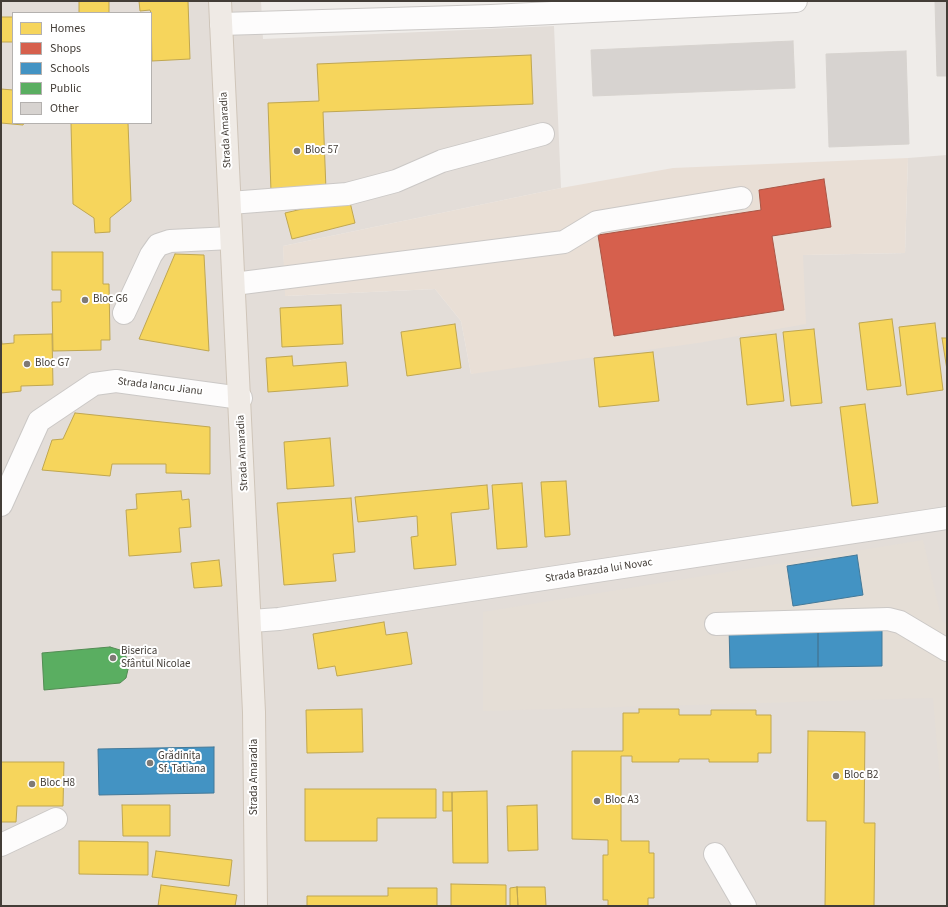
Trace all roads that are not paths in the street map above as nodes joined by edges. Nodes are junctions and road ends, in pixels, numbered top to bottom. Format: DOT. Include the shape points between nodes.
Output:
graph roads {
  1 [pos="220,1"];
  2 [pos="796,1"];
  3 [pos="752,2"];
  4 [pos="491,8"];
  5 [pos="221,24"];
  6 [pos="543,134"];
  7 [pos="741,198"];
  8 [pos="230,203"];
  9 [pos="231,238"];
  10 [pos="234,284"];
  11 [pos="124,314"];
  12 [pos="240,398"];
  13 [pos="1,505"];
  14 [pos="947,518"];
  15 [pos="251,621"];
  16 [pos="716,624"];
  17 [pos="947,650"];
  18 [pos="56,819"];
  19 [pos="1,845"];
  20 [pos="715,854"];
  21 [pos="256,906"];
  22 [pos="745,906"];
  1 -- 5 [label="main road, Strada Amaradia"];
  2 -- 3 [label="street"];
  3 -- 4 [label="street"];
  4 -- 5 [label="street"];
  5 -- 8 [label="main road, Strada Amaradia"];
  6 -- 8 [label="street" via="442,161 396,181 347,194"];
  7 -- 10 [label="street" via="597,222 564,242"];
  8 -- 9 [label="main road, Strada Amaradia"];
  9 -- 10 [label="main road, Strada Amaradia"];
  9 -- 11 [label="street" via="170,241 158,245"];
  10 -- 12 [label="main road, Strada Amaradia"];
  12 -- 13 [label="street, Strada Iancu Jianu" via="116,381 94,384 39,421"];
  12 -- 15 [label="main road, Strada Amaradia"];
  14 -- 15 [label="street, Strada Brazda lui Novac"];
  15 -- 21 [label="main road, Strada Amaradia"];
  16 -- 17 [label="street" via="888,619 900,622"];
  18 -- 19 [label="street"];
  20 -- 22 [label="street"];
}
